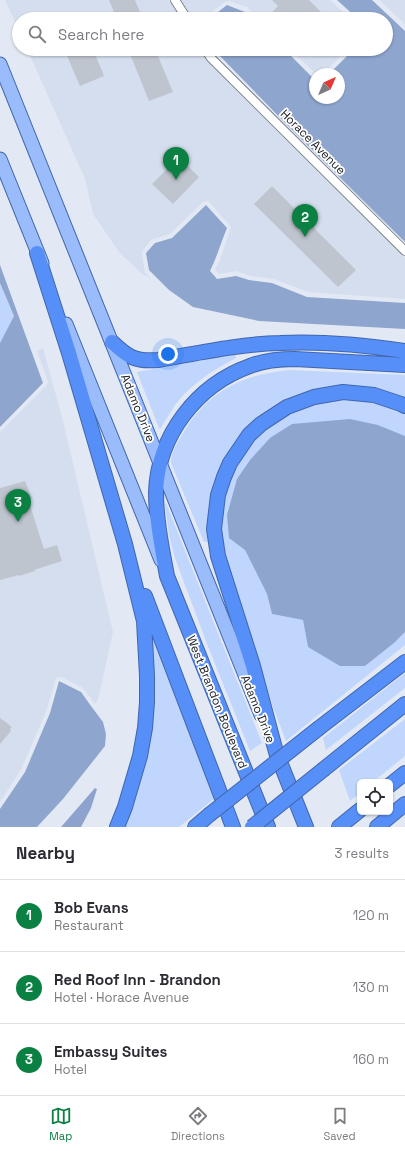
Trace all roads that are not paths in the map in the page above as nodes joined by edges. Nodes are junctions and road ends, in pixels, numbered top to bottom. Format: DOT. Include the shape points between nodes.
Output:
graph roads {
  1 [pos="175,0"];
  2 [pos="183,12"];
  3 [pos="210,56"];
  4 [pos="0,64"];
  5 [pos="0,159"];
  6 [pos="405,251"];
  7 [pos="37,252"];
  8 [pos="112,342"];
  9 [pos="405,351"];
  10 [pos="405,365"];
  11 [pos="405,406"];
  12 [pos="160,464"];
  13 [pos="125,544"];
  14 [pos="167,576"];
  15 [pos="405,662"];
  16 [pos="405,704"];
  17 [pos="276,752"];
  18 [pos="405,773"];
  19 [pos="393,783"];
  20 [pos="405,804"];
  21 [pos="117,827"];
  22 [pos="194,827"];
  23 [pos="233,827"];
  24 [pos="252,827"];
  25 [pos="268,827"];
  26 [pos="306,827"];
  27 [pos="377,827"];
  1 -- 2 [label="street"];
  3 -- 6 [label="street, Horace Avenue"];
  4 -- 8 [label="main road, Adamo Drive"];
  5 -- 7 [label="main road"];
  7 -- 13 [label="highway"];
  7 -- 14 [label="main road"];
  8 -- 9 [label="highway" via="130,356 146,361 234,346 280,342 348,344"];
  8 -- 12 [label="main road, Adamo Drive"];
  10 -- 12 [label="highway, West Brandon Boulevard" via="295,359 251,365 218,382 188,408 170,436"];
  11 -- 17 [label="highway" via="374,395 343,392 314,397 294,404 248,435 224,477 218,495 214,529 218,556 253,666"];
  12 -- 14 [label="highway, West Brandon Boulevard" via="156,491"];
  12 -- 17 [label="main road, Adamo Drive"];
  13 -- 21 [label="highway" via="144,621 147,702 140,756"];
  13 -- 23 [label="highway"];
  14 -- 25 [label="highway, West Brandon Boulevard"];
  15 -- 22 [label="highway, bridge"];
  16 -- 24 [label="highway, bridge"];
  17 -- 26 [label="highway"];
  18 -- 19 [label="highway"];
  20 -- 27 [label="highway"];
}
